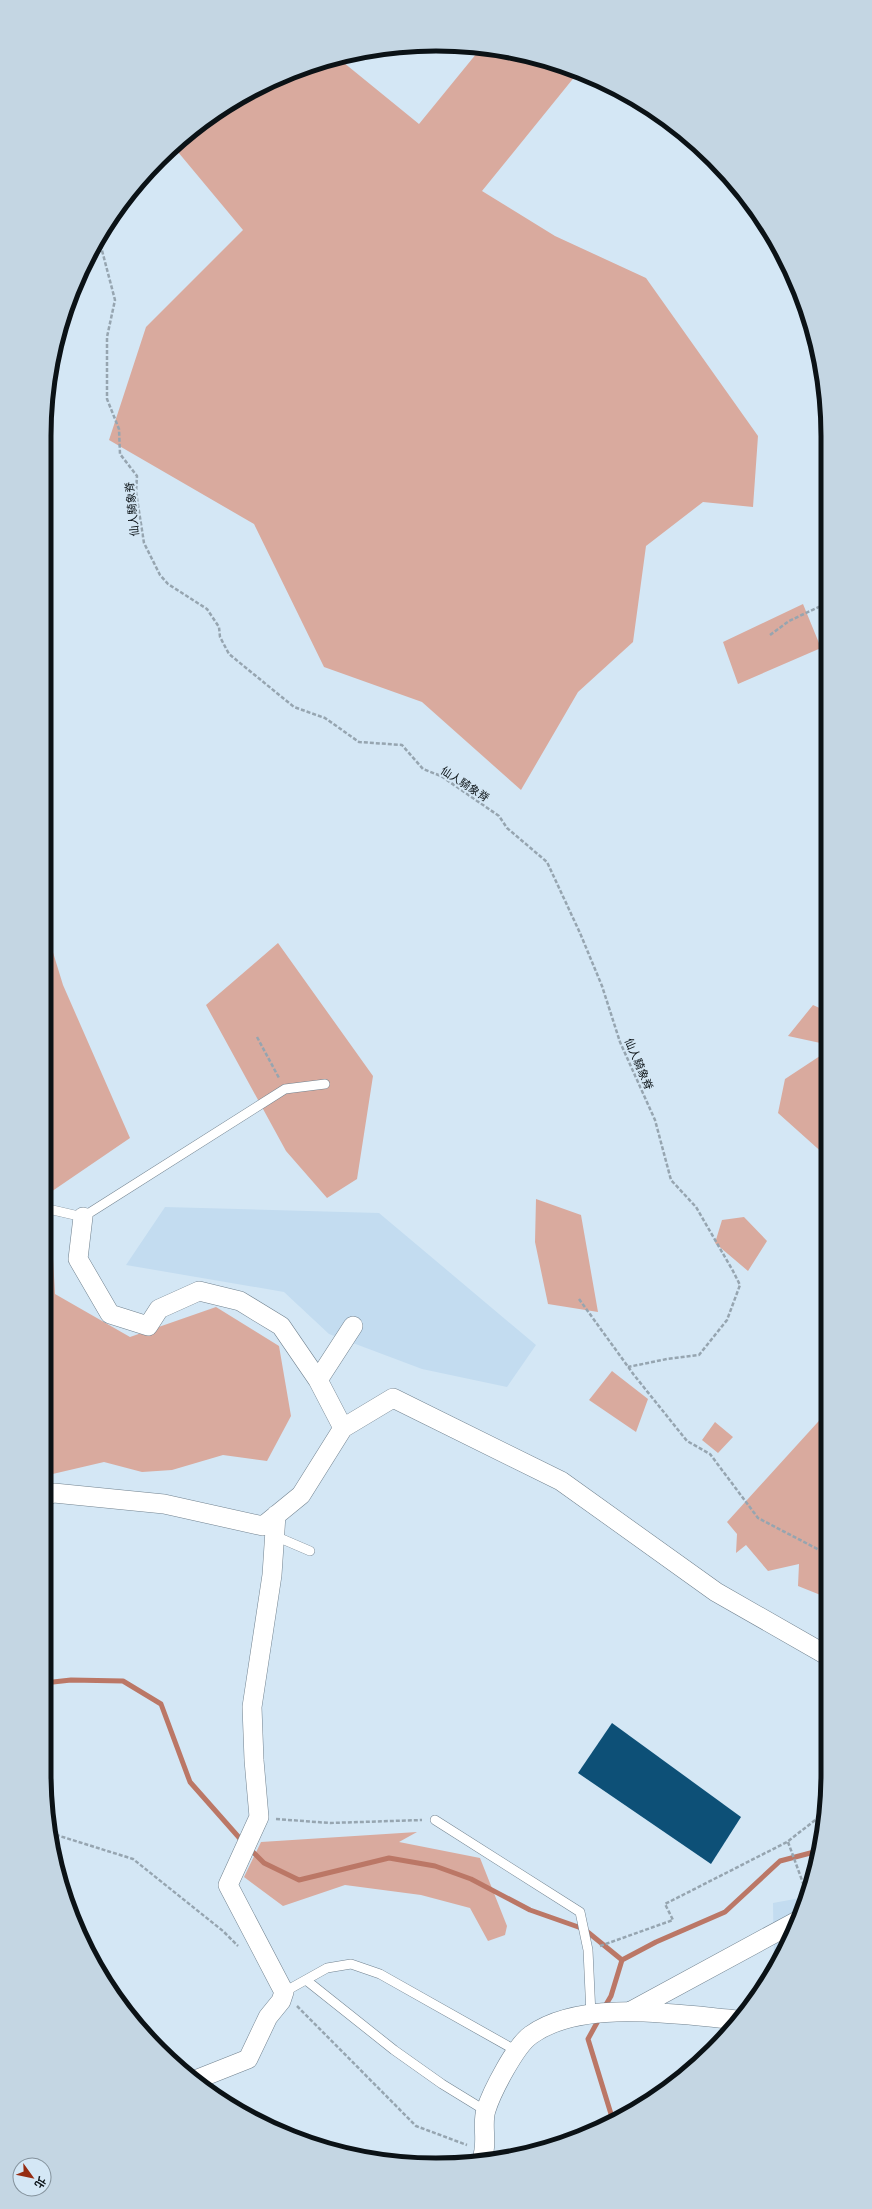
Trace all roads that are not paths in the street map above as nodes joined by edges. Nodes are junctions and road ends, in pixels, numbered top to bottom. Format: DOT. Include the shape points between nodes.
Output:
graph roads {
  1 [pos="326,1084"];
  2 [pos="51,1210"];
  3 [pos="83,1217"];
  4 [pos="353,1326"];
  5 [pos="318,1380"];
  6 [pos="343,1428"];
  7 [pos="51,1494"];
  8 [pos="276,1515"];
  9 [pos="275,1536"];
  10 [pos="310,1551"];
  11 [pos="821,1652"];
  12 [pos="435,1820"];
  13 [pos="790,1925"];
  14 [pos="306,1980"];
  15 [pos="284,1992"];
  16 [pos="631,2010"];
  17 [pos="591,2015"];
  18 [pos="731,2019"];
  19 [pos="515,2050"];
  20 [pos="201,2077"];
  21 [pos="486,2111"];
  22 [pos="484,2155"];
  1 -- 3 [label="lane" via="285,1089"];
  2 -- 3 [label="lane"];
  3 -- 5 [label="street" via="78,1259 110,1314 148,1326 159,1309 199,1291 240,1301 281,1326"];
  4 -- 5 [label="street"];
  5 -- 6 [label="street"];
  6 -- 8 [label="street" via="301,1495"];
  6 -- 11 [label="street" via="393,1398 561,1481 716,1592"];
  7 -- 8 [label="street" via="164,1504 263,1526"];
  8 -- 9 [label="street"];
  9 -- 10 [label="lane"];
  9 -- 15 [label="street" via="272,1575 252,1707 259,1817 228,1885"];
  12 -- 17 [label="lane" via="580,1912 588,1950"];
  13 -- 16 [label="street"];
  14 -- 15 [label="lane"];
  14 -- 19 [label="lane" via="327,1968 351,1964 380,1974"];
  14 -- 21 [label="lane" via="394,2050"];
  15 -- 20 [label="street" via="281,2001 268,2017 248,2058"];
  16 -- 17 [label="street"];
  16 -- 18 [label="street"];
  17 -- 19 [label="street" via="561,2018 531,2035"];
  19 -- 21 [label="street"];
  21 -- 22 [label="street"];
}
